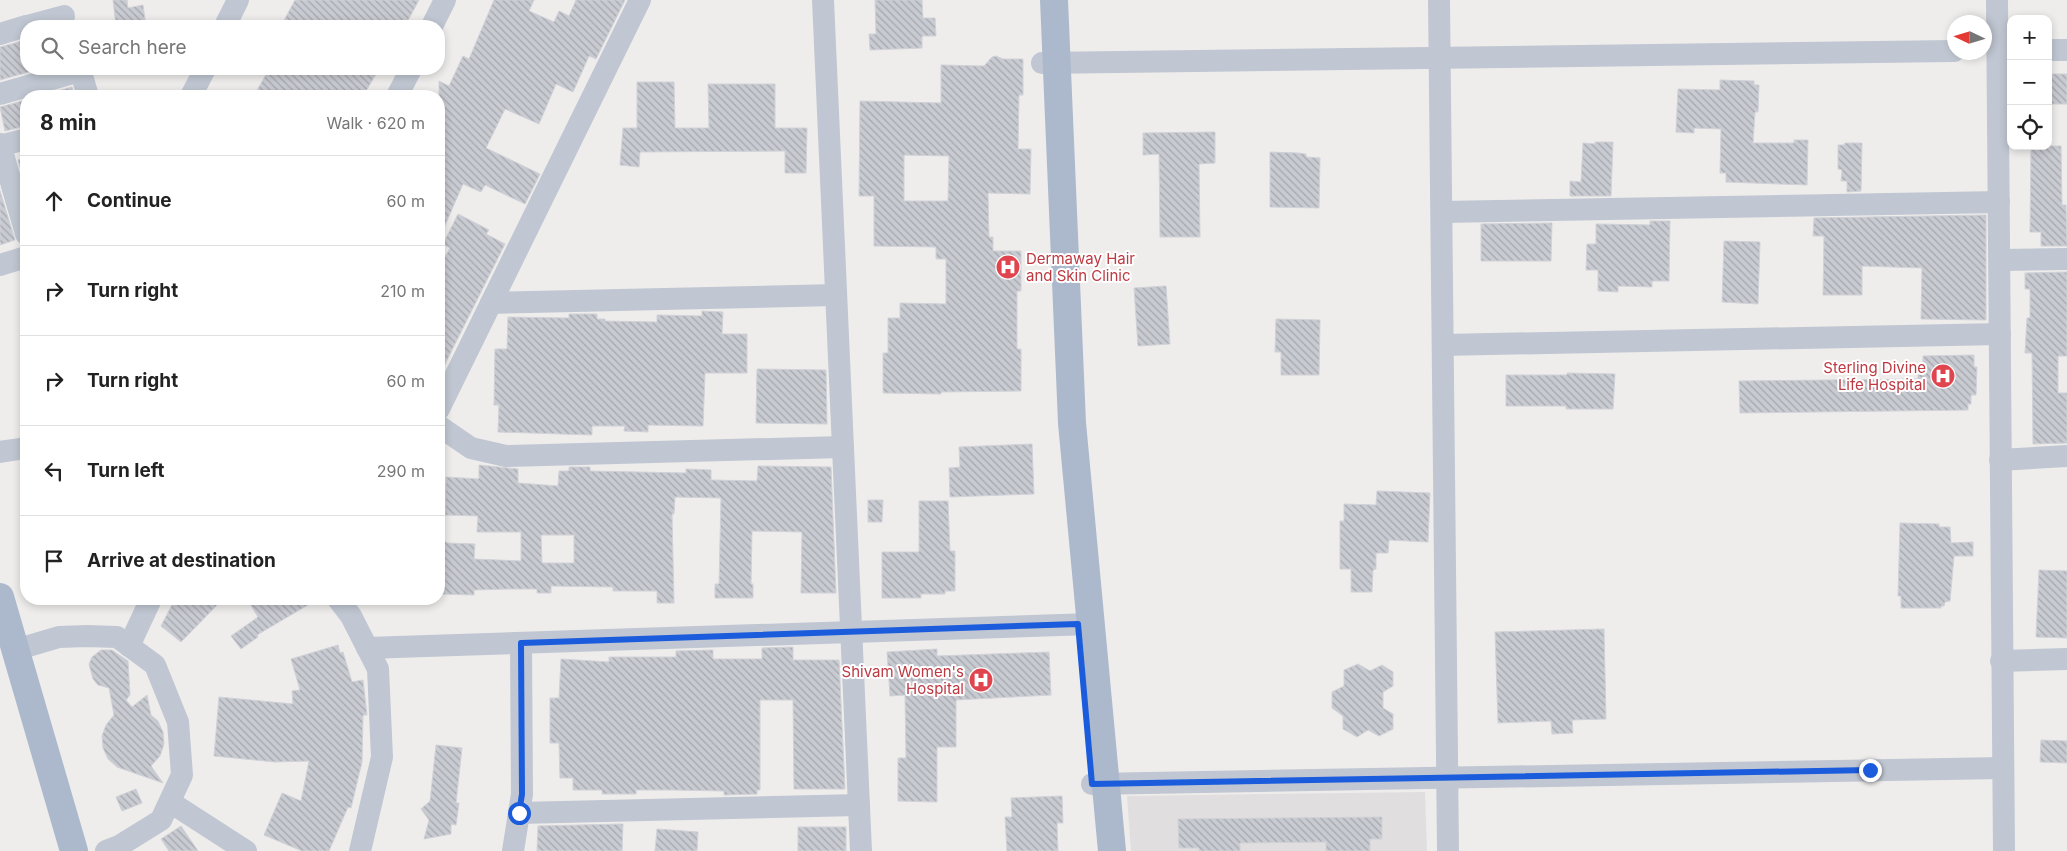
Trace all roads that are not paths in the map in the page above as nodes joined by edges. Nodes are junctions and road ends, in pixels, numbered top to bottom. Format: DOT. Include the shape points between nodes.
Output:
graph roads {
  1 [pos="238,0"];
  2 [pos="445,0"];
  3 [pos="640,0"];
  4 [pos="823,0"];
  5 [pos="1041,0"];
  6 [pos="1054,0"];
  7 [pos="1439,0"];
  8 [pos="1997,0"];
  9 [pos="63,14"];
  10 [pos="45,20"];
  11 [pos="229,20"];
  12 [pos="435,20"];
  13 [pos="20,28"];
  14 [pos="0,34"];
  15 [pos="1998,50"];
  16 [pos="2052,50"];
  17 [pos="2067,50"];
  18 [pos="1947,51"];
  19 [pos="1440,58"];
  20 [pos="1049,63"];
  21 [pos="63,75"];
  22 [pos="82,75"];
  23 [pos="201,75"];
  24 [pos="408,75"];
  25 [pos="86,90"];
  26 [pos="194,90"];
  27 [pos="400,90"];
  28 [pos="0,94"];
  29 [pos="20,140"];
  30 [pos="0,145"];
  31 [pos="1999,202"];
  32 [pos="15,204"];
  33 [pos="1442,212"];
  34 [pos="20,218"];
  35 [pos="2067,259"];
  36 [pos="20,260"];
  37 [pos="2000,260"];
  38 [pos="0,265"];
  39 [pos="836,295"];
  40 [pos="491,303"];
  41 [pos="2000,334"];
  42 [pos="1443,345"];
  43 [pos="445,397"];
  44 [pos="445,430"];
  45 [pos="843,448"];
  46 [pos="20,449"];
  47 [pos="0,452"];
  48 [pos="2067,456"];
  49 [pos="2000,460"];
  50 [pos="0,597"];
  51 [pos="149,605"];
  52 [pos="343,605"];
  53 [pos="1084,624"];
  54 [pos="851,632"];
  55 [pos="521,643"];
  56 [pos="129,646"];
  57 [pos="367,648"];
  58 [pos="15,650"];
  59 [pos="2067,659"];
  60 [pos="2001,661"];
  61 [pos="2002,768"];
  62 [pos="1447,778"];
  63 [pos="1099,784"];
  64 [pos="170,802"];
  65 [pos="859,805"];
  66 [pos="519,813"];
  67 [pos="74,851"];
  68 [pos="106,851"];
  69 [pos="246,851"];
  70 [pos="360,851"];
  71 [pos="513,851"];
  72 [pos="861,851"];
  73 [pos="1098,851"];
  74 [pos="1112,851"];
  75 [pos="1448,851"];
  76 [pos="2004,851"];
  1 -- 11 [label="street"];
  2 -- 12 [label="street"];
  3 -- 40 [label="street"];
  4 -- 39 [label="street"];
  5 -- 20 [label="main road"];
  6 -- 20 [label="main road"];
  7 -- 19 [label="street"];
  8 -- 15 [label="street"];
  9 -- 10 [label="street"];
  13 -- 14 [label="street"];
  15 -- 31 [label="street"];
  16 -- 17 [label="street"];
  18 -- 19 [label="street"];
  19 -- 20 [label="street"];
  19 -- 33 [label="street"];
  20 -- 53 [label="main road" via="1059,424"];
  21 -- 28 [label="street"];
  22 -- 25 [label="street"];
  23 -- 26 [label="street"];
  24 -- 27 [label="street"];
  29 -- 30 [label="street"];
  30 -- 32 [label="street"];
  31 -- 33 [label="street"];
  31 -- 37 [label="street"];
  32 -- 34 [label="street"];
  33 -- 42 [label="street"];
  35 -- 37 [label="street"];
  36 -- 38 [label="street"];
  37 -- 41 [label="street"];
  39 -- 40 [label="street"];
  39 -- 45 [label="street"];
  40 -- 43 [label="street"];
  41 -- 42 [label="street"];
  41 -- 49 [label="street"];
  42 -- 62 [label="street"];
  44 -- 45 [label="street" via="471,448 506,456"];
  45 -- 54 [label="street"];
  46 -- 47 [label="street"];
  48 -- 49 [label="street"];
  49 -- 60 [label="street"];
  50 -- 58 [label="main road"];
  51 -- 56 [label="street"];
  52 -- 57 [label="street"];
  53 -- 54 [label="street"];
  53 -- 63 [label="main road"];
  54 -- 55 [label="street"];
  54 -- 65 [label="street"];
  55 -- 57 [label="street"];
  55 -- 66 [label="street" via="522,794"];
  56 -- 58 [label="street" via="117,637 87,636 59,637"];
  56 -- 64 [label="street" via="155,665 178,722 182,775"];
  57 -- 70 [label="street" via="378,669 382,757"];
  58 -- 67 [label="main road"];
  59 -- 60 [label="street"];
  60 -- 61 [label="street"];
  61 -- 62 [label="street"];
  61 -- 76 [label="street"];
  62 -- 63 [label="street"];
  62 -- 75 [label="street"];
  63 -- 73 [label="main road"];
  63 -- 74 [label="main road"];
  64 -- 68 [label="street" via="161,820"];
  64 -- 69 [label="street"];
  65 -- 66 [label="street"];
  65 -- 72 [label="street"];
  66 -- 71 [label="street"];
}
